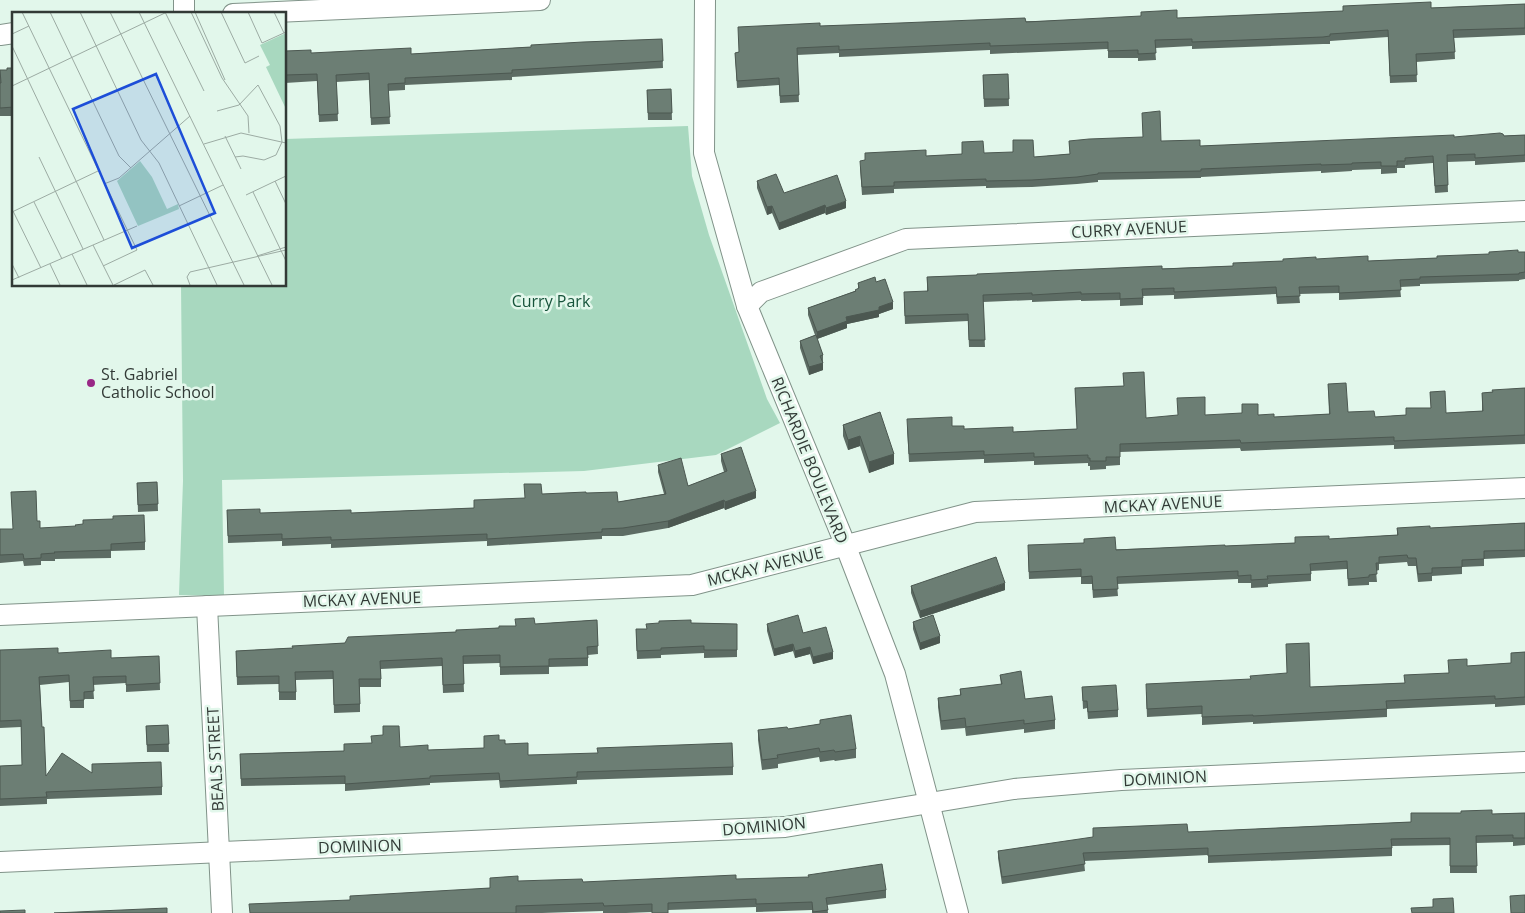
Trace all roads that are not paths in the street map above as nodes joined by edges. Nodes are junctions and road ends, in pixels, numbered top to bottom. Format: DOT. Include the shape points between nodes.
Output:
graph roads {
  1 [pos="540,0"];
  2 [pos="705,0"];
  3 [pos="277,12"];
  4 [pos="1525,211"];
  5 [pos="747,306"];
  6 [pos="1525,488"];
  7 [pos="845,544"];
  8 [pos="207,606"];
  9 [pos="0,615"];
  10 [pos="1525,762"];
  11 [pos="929,802"];
  12 [pos="219,852"];
  13 [pos="0,862"];
  14 [pos="222,913"];
  15 [pos="958,913"];
  1 -- 3 [label="street"];
  2 -- 5 [label="street, RICHARDIE BOULEVARD" via="704,153"];
  4 -- 5 [label="street, CURRY AVENUE" via="906,239 761,292"];
  5 -- 7 [label="street, RICHARDIE BOULEVARD"];
  6 -- 7 [label="street, MCKAY AVENUE" via="975,512"];
  7 -- 8 [label="street, MCKAY AVENUE" via="692,585"];
  7 -- 11 [label="street, RICHARDIE BOULEVARD" via="895,674"];
  8 -- 9 [label="street, MCKAY AVENUE"];
  8 -- 12 [label="street, BEALS STREET"];
  10 -- 11 [label="street, DOMINION" via="1121,780 1014,789"];
  11 -- 12 [label="street, DOMINION" via="785,827"];
  11 -- 15 [label="street, RICHARDIE BOULEVARD"];
  12 -- 13 [label="street, DOMINION"];
  12 -- 14 [label="street, BEALS STREET"];
}
